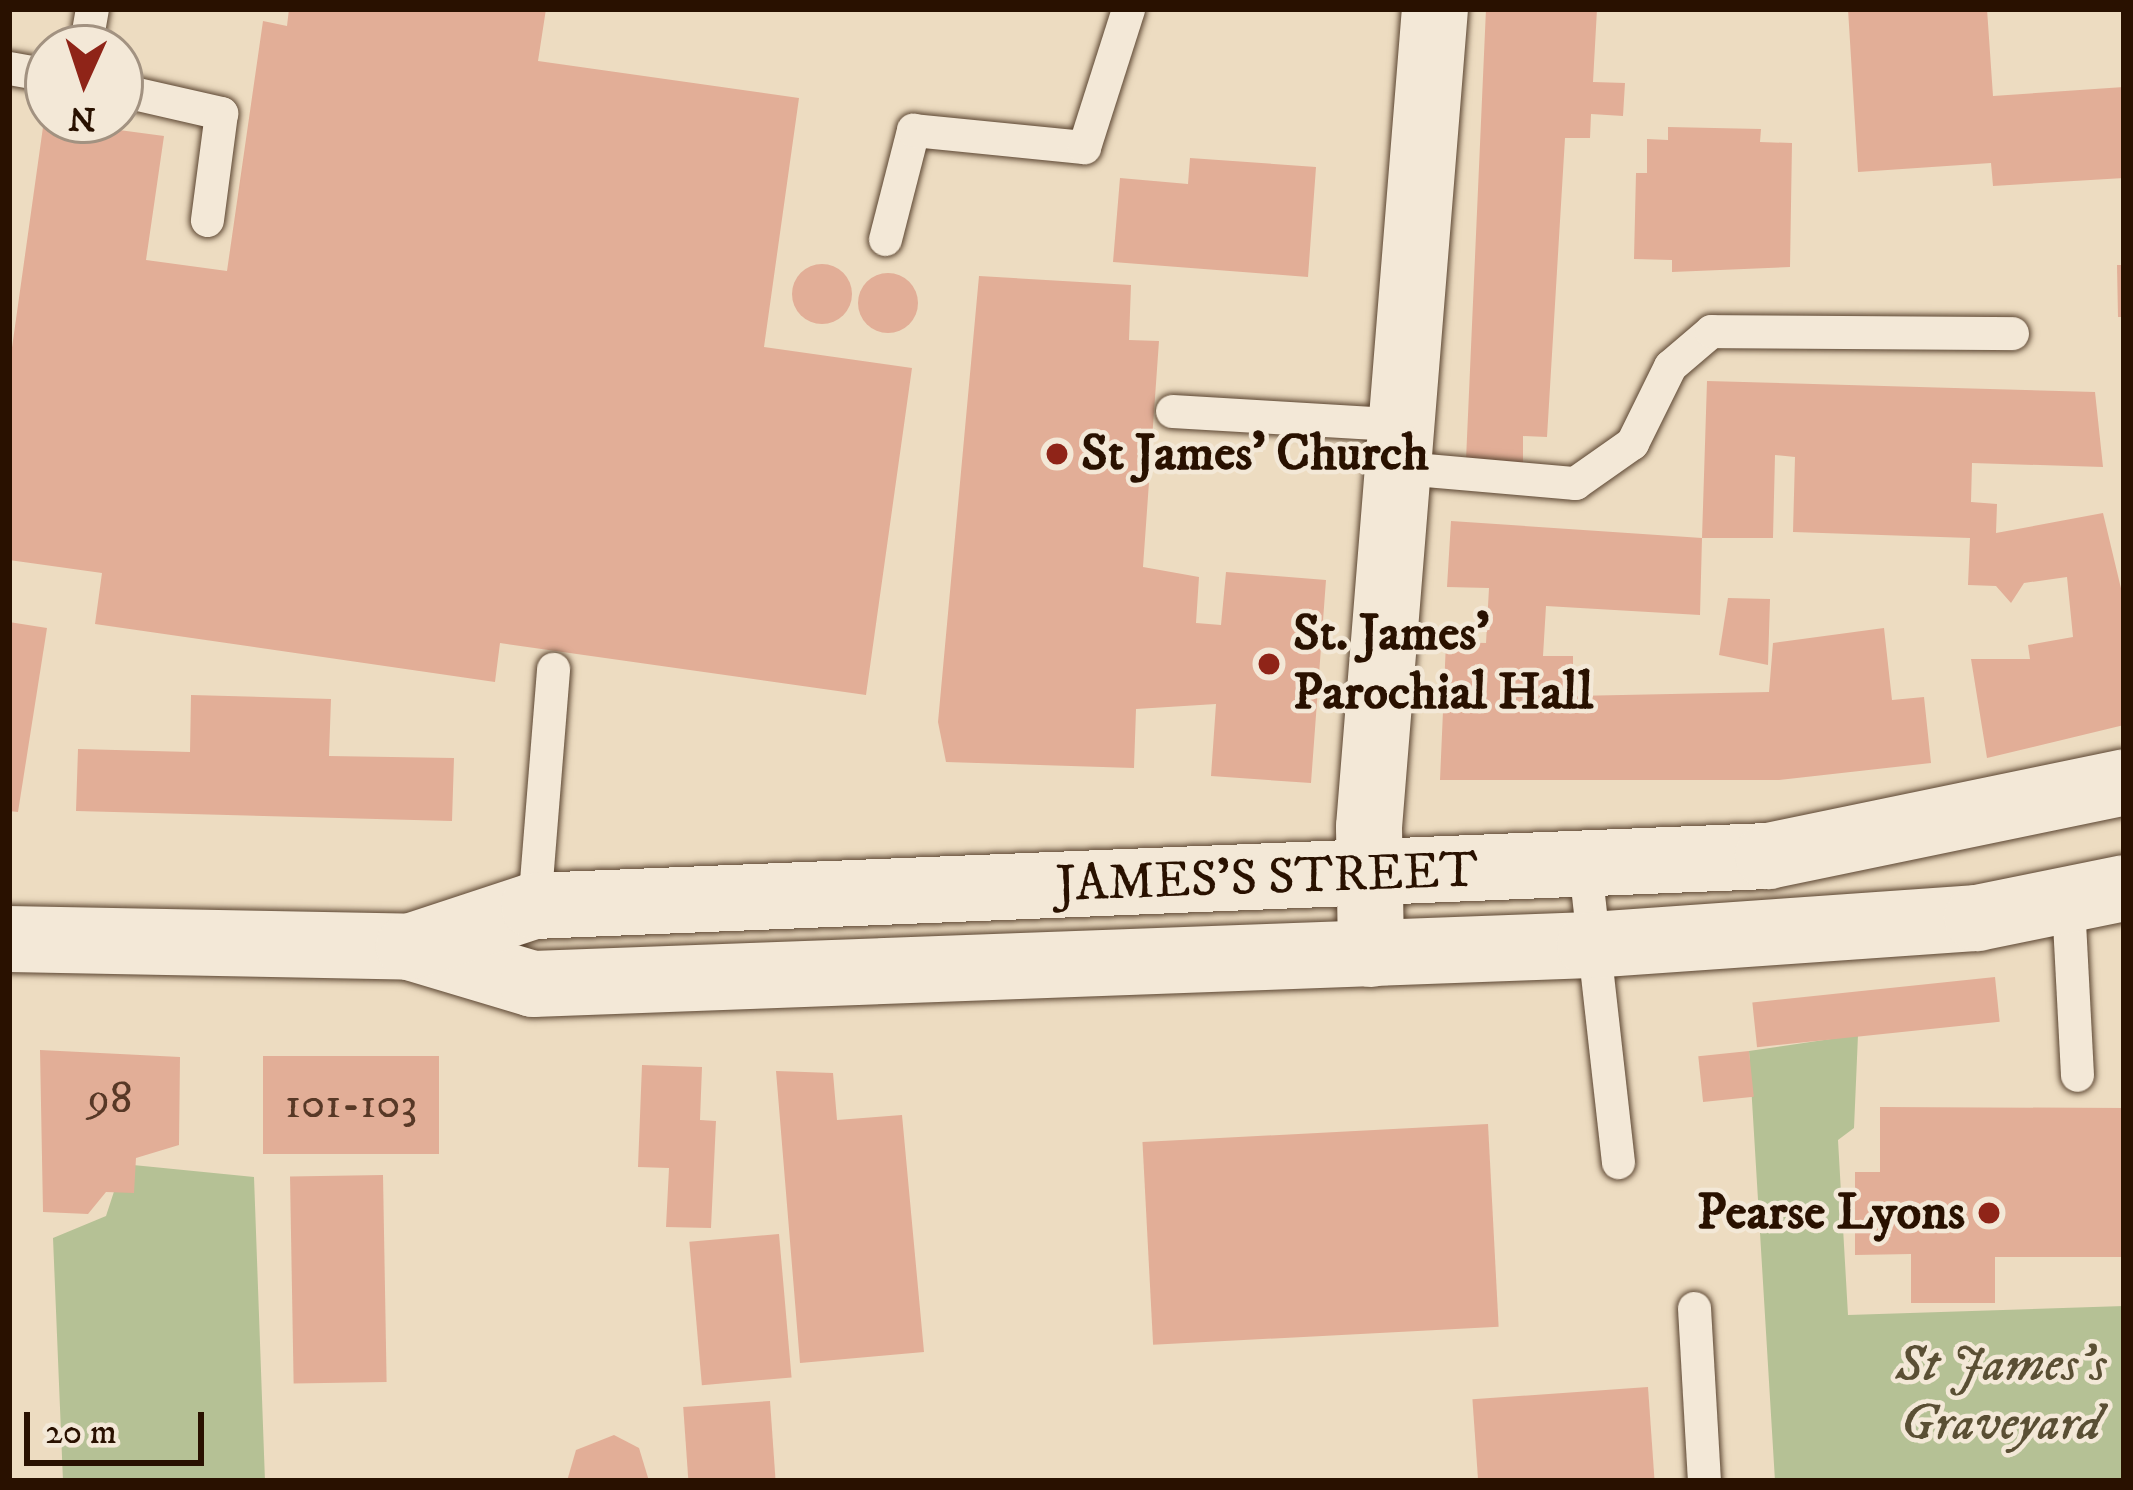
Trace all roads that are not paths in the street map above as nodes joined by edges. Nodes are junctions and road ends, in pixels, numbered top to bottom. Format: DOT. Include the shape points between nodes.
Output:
graph roads {
  1 [pos="1128,9"];
  2 [pos="1436,9"];
  3 [pos="144,96"];
  4 [pos="207,220"];
  5 [pos="885,239"];
  6 [pos="2012,333"];
  7 [pos="1172,411"];
  8 [pos="1404,447"];
  9 [pos="553,668"];
  10 [pos="2124,782"];
  11 [pos="1585,868"];
  12 [pos="1368,873"];
  13 [pos="2096,896"];
  14 [pos="534,906"];
  15 [pos="9,939"];
  16 [pos="1590,945"];
  17 [pos="409,947"];
  18 [pos="1371,954"];
  19 [pos="2077,1075"];
  20 [pos="1618,1162"];
  21 [pos="1694,1308"];
  22 [pos="1704,1481"];
  1 -- 5 [label="lane" via="1084,147 914,130"];
  2 -- 8 [label="main road"];
  3 -- 4 [label="lane" via="221,113"];
  6 -- 8 [label="lane" via="1712,331 1670,366 1632,443 1575,483"];
  7 -- 8 [label="lane"];
  8 -- 12 [label="main road"];
  9 -- 14 [label="lane"];
  10 -- 11 [label="main road, JAMES'S STREET" via="1878,839"];
  11 -- 12 [label="main road, JAMES'S STREET"];
  11 -- 16 [label="lane"];
  12 -- 14 [label="main road, JAMES'S STREET"];
  12 -- 18 [label="main road"];
  13 -- 16 [label="main road, JAMES'S STREET"];
  13 -- 19 [label="lane"];
  14 -- 17 [label="main road, JAMES'S STREET"];
  15 -- 17 [label="main road, JAMES'S STREET"];
  16 -- 18 [label="main road, JAMES'S STREET"];
  16 -- 20 [label="lane"];
  17 -- 18 [label="main road, JAMES'S STREET" via="533,984"];
  21 -- 22 [label="lane"];
}
